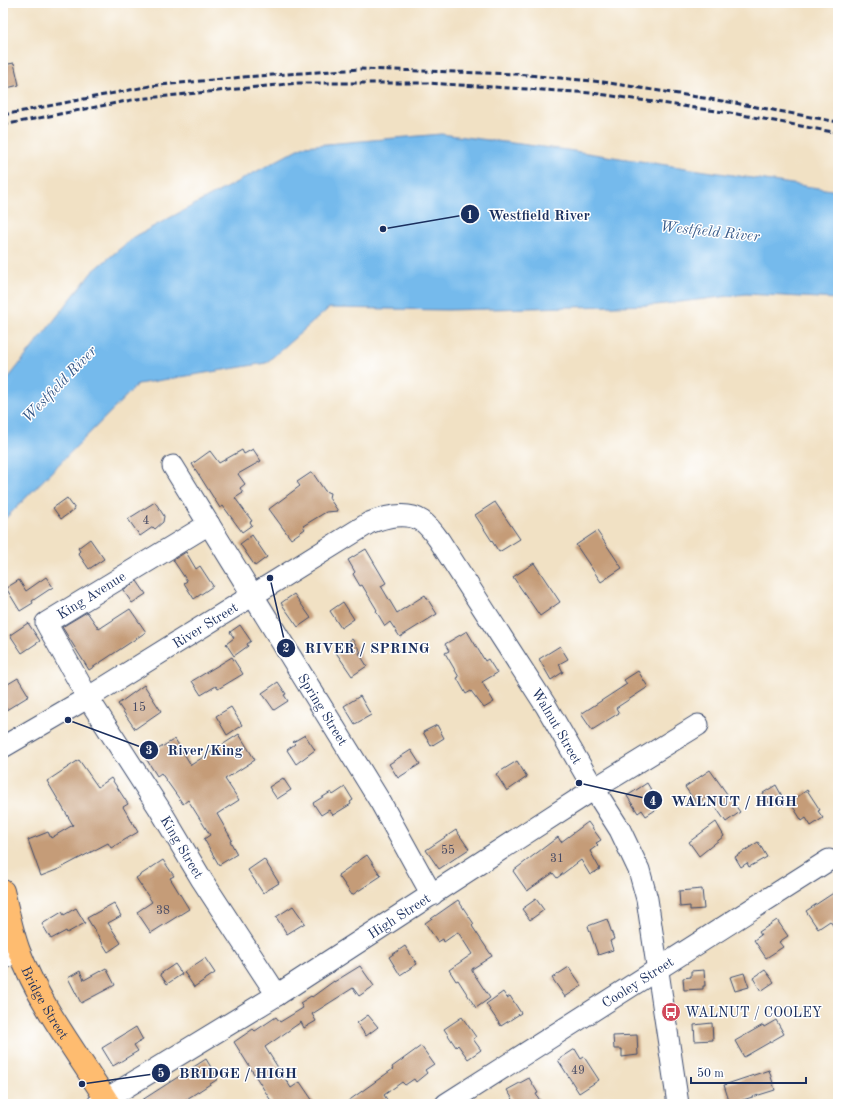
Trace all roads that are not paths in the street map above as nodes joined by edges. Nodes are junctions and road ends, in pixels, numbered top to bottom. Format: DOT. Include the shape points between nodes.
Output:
graph roads {
  1 [pos="172,466"];
  2 [pos="410,516"];
  3 [pos="209,524"];
  4 [pos="254,596"];
  5 [pos="88,698"];
  6 [pos="698,725"];
  7 [pos="3,747"];
  8 [pos="594,789"];
  9 [pos="829,860"];
  10 [pos="3,892"];
  11 [pos="432,895"];
  12 [pos="11,954"];
  13 [pos="657,970"];
  14 [pos="277,995"];
  15 [pos="104,1102"];
  16 [pos="446,1104"];
  17 [pos="678,1104"];
  1 -- 3 [label="street, Spring Street"];
  2 -- 4 [label="street, River Street" via="369,523"];
  2 -- 8 [label="street, Walnut Street" via="426,524 439,540 546,706"];
  3 -- 4 [label="street, Spring Street"];
  3 -- 5 [label="street, King Avenue" via="46,623"];
  4 -- 5 [label="street, River Street"];
  4 -- 11 [label="street, Spring Street" via="381,803"];
  5 -- 7 [label="street, River Street"];
  5 -- 14 [label="street, King Street"];
  6 -- 8 [label="street, High Street"];
  8 -- 11 [label="street, High Street"];
  8 -- 13 [label="street, Walnut Street" via="620,830 639,870 647,899"];
  9 -- 13 [label="street, Cooley Street"];
  10 -- 12 [label="main road, Bridge Street"];
  11 -- 14 [label="street, High Street"];
  12 -- 15 [label="main road, Bridge Street"];
  13 -- 16 [label="street, Cooley Street"];
  13 -- 17 [label="street, Walnut Street"];
  14 -- 15 [label="street, High Street"];
}
